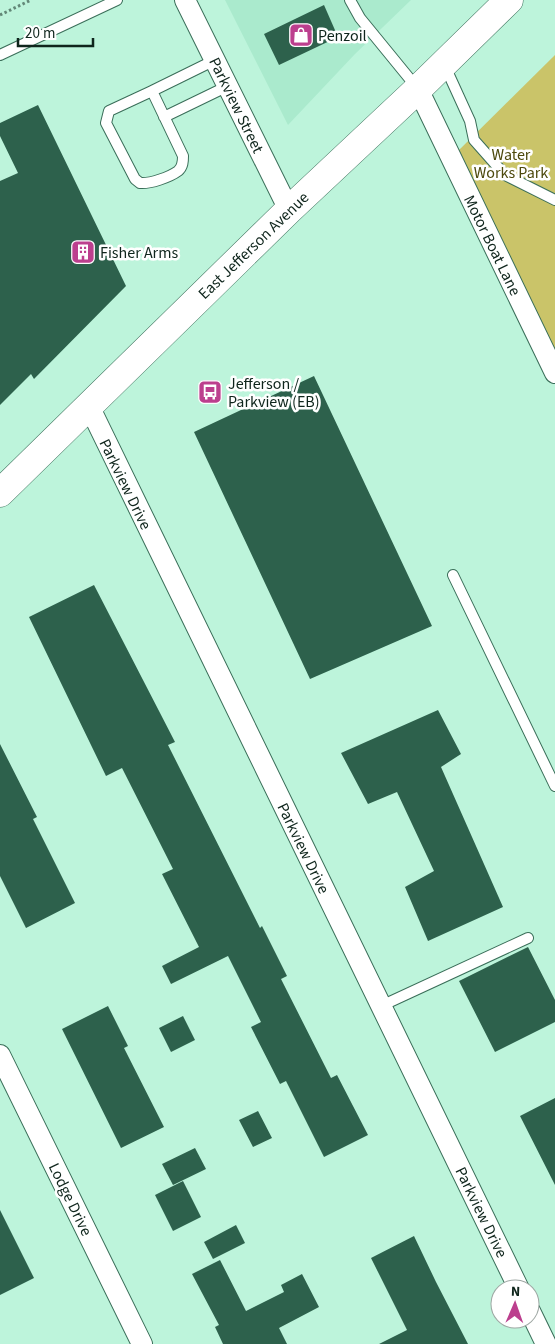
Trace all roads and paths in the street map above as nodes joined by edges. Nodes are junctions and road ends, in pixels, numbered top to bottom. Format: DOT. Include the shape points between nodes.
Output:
graph roads {
  1 [pos="31,0"];
  2 [pos="117,0"];
  3 [pos="185,0"];
  4 [pos="350,0"];
  5 [pos="501,3"];
  6 [pos="0,15"];
  7 [pos="0,55"];
  8 [pos="215,60"];
  9 [pos="444,63"];
  10 [pos="228,86"];
  11 [pos="418,89"];
  12 [pos="152,91"];
  13 [pos="164,117"];
  14 [pos="555,200"];
  15 [pos="289,210"];
  16 [pos="555,373"];
  17 [pos="89,406"];
  18 [pos="0,494"];
  19 [pos="453,575"];
  20 [pos="555,786"];
  21 [pos="528,938"];
  22 [pos="381,1006"];
  23 [pos="0,1055"];
  24 [pos="514,1279"];
  25 [pos="539,1329"];
  26 [pos="142,1344"];
  27 [pos="546,1344"];
  1 -- 6 [label="path"];
  2 -- 7 [label="lane"];
  3 -- 8 [label="street, Parkview Street"];
  4 -- 11 [label="lane" via="360,18"];
  5 -- 9 [label="main road, East Jefferson Avenue"];
  8 -- 10 [label="street, Parkview Street"];
  8 -- 12 [label="lane"];
  9 -- 11 [label="main road, East Jefferson Avenue"];
  9 -- 14 [label="lane" via="470,120 474,140 505,175"];
  10 -- 13 [label="lane"];
  10 -- 15 [label="street, Parkview Street"];
  11 -- 15 [label="main road, East Jefferson Avenue"];
  11 -- 16 [label="street, Motor Boat Lane"];
  12 -- 13 [label="lane"];
  12 -- 13 [label="lane" via="109,111 106,117 106,123 140,183 147,184 179,170 183,164"];
  15 -- 17 [label="main road, East Jefferson Avenue"];
  17 -- 18 [label="main road, East Jefferson Avenue"];
  17 -- 22 [label="street, Parkview Drive"];
  19 -- 20 [label="lane"];
  21 -- 22 [label="lane"];
  22 -- 24 [label="street, Parkview Drive"];
  23 -- 26 [label="street, Lodge Drive"];
  25 -- 27 [label="street"];
}
